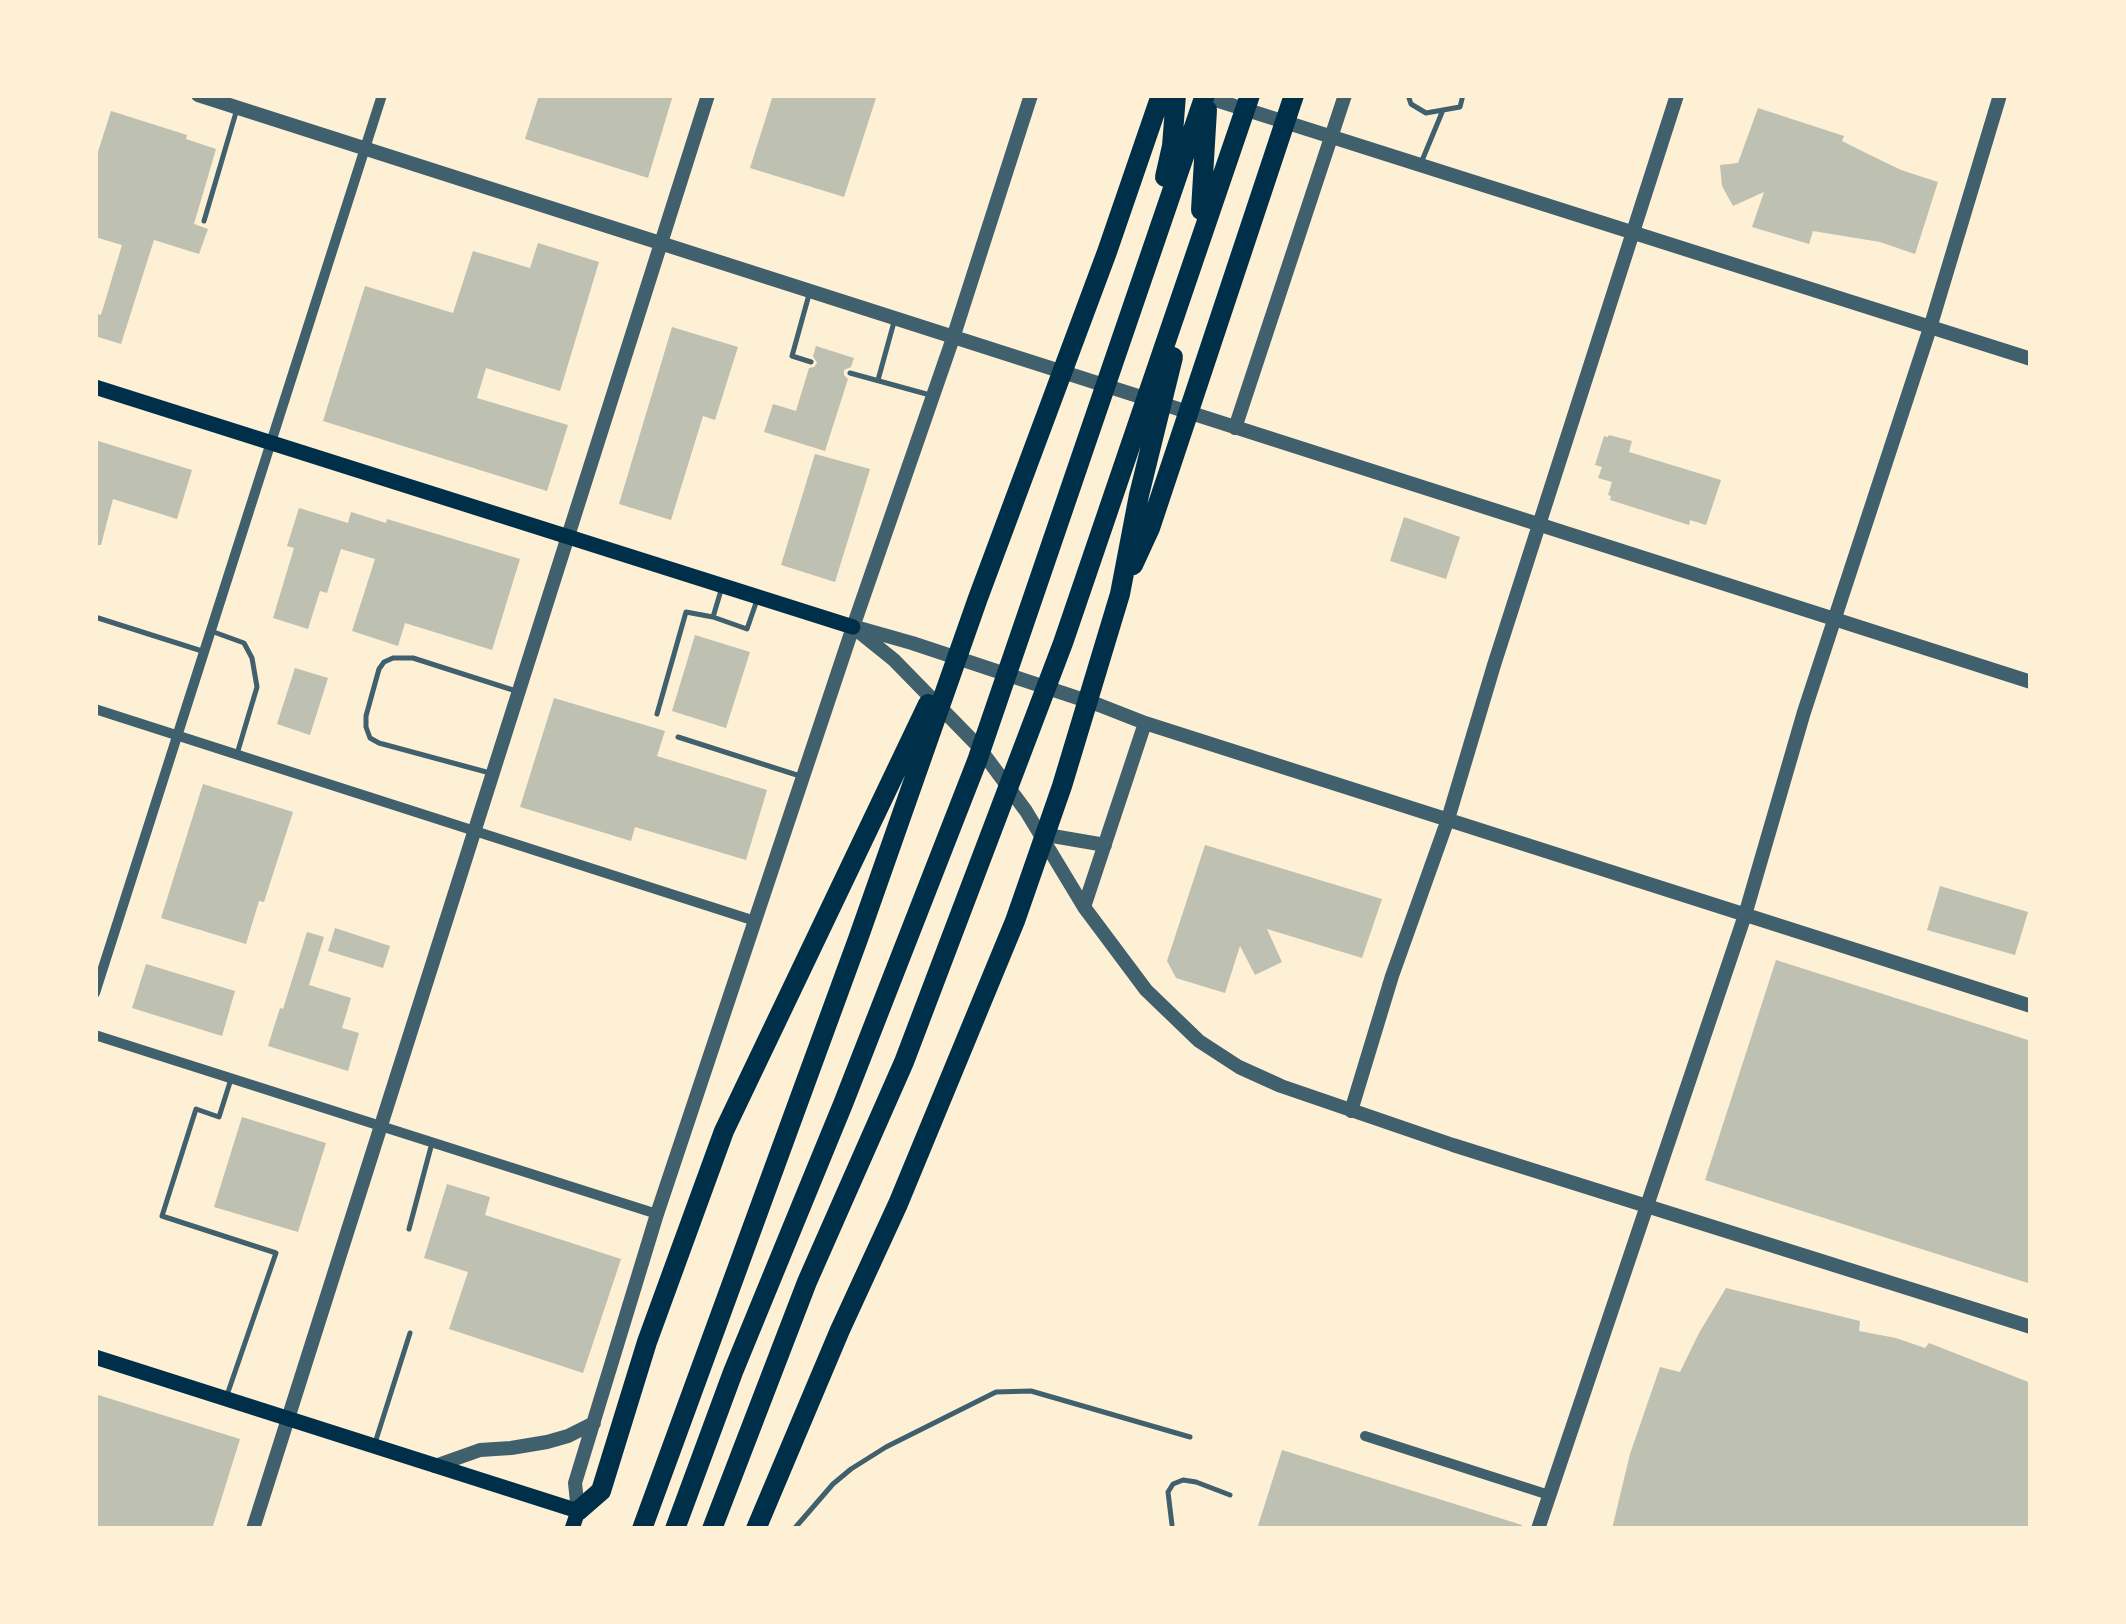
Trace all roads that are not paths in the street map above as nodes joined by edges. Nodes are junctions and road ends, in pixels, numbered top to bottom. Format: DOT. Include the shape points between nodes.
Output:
graph roads {
  1 [pos="198,95"];
  2 [pos="382,95"];
  3 [pos="708,95"];
  4 [pos="1031,95"];
  5 [pos="1161,95"];
  6 [pos="1176,95"];
  7 [pos="1204,95"];
  8 [pos="1250,95"];
  9 [pos="1294,95"];
  10 [pos="1345,95"];
  11 [pos="1408,95"];
  12 [pos="1463,95"];
  13 [pos="1677,95"];
  14 [pos="2000,95"];
  15 [pos="238,108"];
  16 [pos="1443,110"];
  17 [pos="1332,137"];
  18 [pos="364,148"];
  19 [pos="1420,166"];
  20 [pos="204,221"];
  21 [pos="1633,233"];
  22 [pos="661,243"];
  23 [pos="1147,263"];
  24 [pos="810,291"];
  25 [pos="895,319"];
  26 [pos="1930,328"];
  27 [pos="954,338"];
  28 [pos="2031,360"];
  29 [pos="811,362"];
  30 [pos="850,372"];
  31 [pos="878,380"];
  32 [pos="95,387"];
  33 [pos="933,396"];
  34 [pos="1235,428"];
  35 [pos="270,442"];
  36 [pos="1540,526"];
  37 [pos="568,536"];
  38 [pos="723,586"];
  39 [pos="1120,594"];
  40 [pos="758,597"];
  41 [pos="978,598"];
  42 [pos="95,617"];
  43 [pos="714,618"];
  44 [pos="1834,619"];
  45 [pos="853,627"];
  46 [pos="210,631"];
  47 [pos="204,652"];
  48 [pos="2031,682"];
  49 [pos="518,692"];
  50 [pos="95,709"];
  51 [pos="658,714"];
  52 [pos="1145,723"];
  53 [pos="177,735"];
  54 [pos="678,737"];
  55 [pos="237,754"];
  56 [pos="492,773"];
  57 [pos="803,777"];
  58 [pos="1448,820"];
  59 [pos="475,830"];
  60 [pos="1040,834"];
  61 [pos="1104,845"];
  62 [pos="1084,907"];
  63 [pos="1746,915"];
  64 [pos="755,921"];
  65 [pos="95,993"];
  66 [pos="2030,1003"];
  67 [pos="95,1035"];
  68 [pos="231,1079"];
  69 [pos="1352,1111"];
  70 [pos="380,1127"];
  71 [pos="432,1144"];
  72 [pos="1648,1207"];
  73 [pos="657,1214"];
  74 [pos="409,1229"];
  75 [pos="2031,1327"];
  76 [pos="410,1333"];
  77 [pos="95,1357"];
  78 [pos="226,1399"];
  79 [pos="288,1418"];
  80 [pos="594,1423"];
  81 [pos="1365,1436"];
  82 [pos="1190,1437"];
  83 [pos="374,1446"];
  84 [pos="435,1466"];
  85 [pos="1230,1495"];
  86 [pos="1549,1496"];
  87 [pos="575,1520"];
  88 [pos="1172,1525"];
  89 [pos="253,1529"];
  90 [pos="642,1529"];
  91 [pos="675,1529"];
  92 [pos="712,1529"];
  93 [pos="756,1529"];
  94 [pos="794,1529"];
  95 [pos="1538,1529"];
  1 -- 15 [label="street"];
  2 -- 18 [label="street"];
  3 -- 22 [label="street"];
  4 -- 27 [label="street"];
  5 -- 41 [label="highway"];
  6 -- 23 [label="highway"];
  7 -- 17 [label="street"];
  7 -- 23 [label="highway"];
  7 -- 39 [label="highway" via="1204,195 1186,303"];
  8 -- 92 [label="highway" via="1056,662 904,1062 807,1282"];
  9 -- 39 [label="highway" via="1150,528"];
  10 -- 17 [label="street"];
  11 -- 16 [label="lane" via="1426,113"];
  12 -- 16 [label="lane" via="1460,106"];
  13 -- 21 [label="street"];
  14 -- 26 [label="street"];
  15 -- 18 [label="street"];
  15 -- 20 [label="lane"];
  16 -- 19 [label="lane"];
  17 -- 19 [label="street"];
  17 -- 34 [label="street"];
  18 -- 22 [label="street"];
  18 -- 35 [label="street"];
  19 -- 21 [label="street"];
  21 -- 26 [label="street"];
  21 -- 36 [label="street"];
  22 -- 24 [label="street"];
  22 -- 37 [label="street"];
  23 -- 91 [label="highway" via="977,761"];
  24 -- 25 [label="street"];
  24 -- 29 [label="lane" via="792,356"];
  25 -- 27 [label="street"];
  25 -- 31 [label="lane"];
  26 -- 28 [label="street"];
  26 -- 44 [label="street"];
  27 -- 33 [label="street"];
  27 -- 34 [label="street"];
  30 -- 31 [label="lane"];
  31 -- 33 [label="lane"];
  32 -- 35 [label="main road"];
  33 -- 45 [label="street"];
  34 -- 36 [label="street"];
  35 -- 37 [label="main road"];
  35 -- 46 [label="street"];
  36 -- 44 [label="street"];
  36 -- 58 [label="street"];
  37 -- 38 [label="main road"];
  37 -- 49 [label="street"];
  38 -- 40 [label="main road"];
  38 -- 43 [label="lane"];
  39 -- 93 [label="highway" via="1015,921"];
  40 -- 43 [label="lane" via="748,630"];
  40 -- 45 [label="main road"];
  41 -- 87 [label="highway" via="724,1131 601,1491"];
  41 -- 90 [label="highway"];
  42 -- 47 [label="lane"];
  43 -- 51 [label="lane" via="686,612"];
  44 -- 48 [label="street"];
  44 -- 63 [label="street"];
  45 -- 52 [label="street"];
  45 -- 57 [label="street"];
  45 -- 60 [label="street" via="977,745"];
  46 -- 47 [label="street"];
  46 -- 55 [label="lane" via="244,643 252,658 258,687"];
  47 -- 53 [label="street"];
  49 -- 56 [label="street"];
  49 -- 56 [label="lane" via="413,658 393,658 379,669 366,716 370,738"];
  50 -- 53 [label="street"];
  52 -- 58 [label="street"];
  52 -- 61 [label="street"];
  53 -- 55 [label="street"];
  53 -- 65 [label="street"];
  54 -- 57 [label="lane"];
  55 -- 59 [label="street"];
  56 -- 59 [label="street"];
  57 -- 64 [label="street"];
  58 -- 63 [label="street"];
  58 -- 69 [label="street" via="1402,942"];
  59 -- 64 [label="street"];
  59 -- 70 [label="street"];
  60 -- 61 [label="street"];
  60 -- 62 [label="street"];
  61 -- 62 [label="street"];
  62 -- 69 [label="street" via="1146,990 1198,1041 1280,1086"];
  63 -- 66 [label="street"];
  63 -- 72 [label="street"];
  64 -- 73 [label="street"];
  67 -- 68 [label="street"];
  68 -- 70 [label="street"];
  68 -- 78 [label="lane" via="220,1117 196,1109 162,1216 276,1252"];
  69 -- 72 [label="street"];
  70 -- 71 [label="street"];
  70 -- 79 [label="street"];
  71 -- 73 [label="street"];
  71 -- 74 [label="lane"];
  72 -- 75 [label="street"];
  72 -- 86 [label="street"];
  73 -- 80 [label="street"];
  76 -- 83 [label="lane"];
  77 -- 78 [label="main road"];
  78 -- 79 [label="main road"];
  79 -- 83 [label="main road"];
  79 -- 89 [label="street"];
  80 -- 84 [label="street" via="547,1442 480,1450"];
  80 -- 87 [label="street" via="575,1483"];
  81 -- 86 [label="street"];
  82 -- 94 [label="lane" via="1031,1391 996,1392 850,1469"];
  83 -- 84 [label="main road"];
  84 -- 87 [label="main road"];
  85 -- 88 [label="lane" via="1196,1482 1173,1484"];
  86 -- 95 [label="street"];
}
